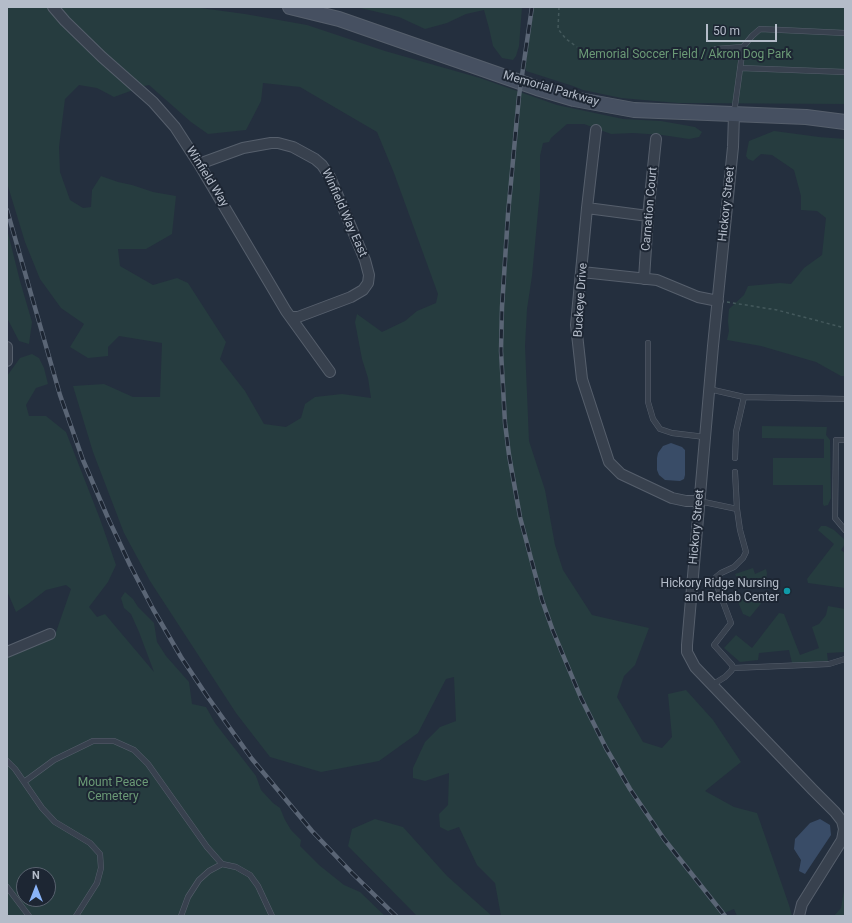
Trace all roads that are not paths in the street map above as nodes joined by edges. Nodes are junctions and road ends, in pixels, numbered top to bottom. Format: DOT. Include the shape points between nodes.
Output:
graph roads {
  1 [pos="53,7"];
  2 [pos="290,7"];
  3 [pos="845,32"];
  4 [pos="743,47"];
  5 [pos="716,49"];
  6 [pos="740,68"];
  7 [pos="845,72"];
  8 [pos="734,114"];
  9 [pos="845,122"];
  10 [pos="596,130"];
  11 [pos="656,139"];
  12 [pos="199,164"];
  13 [pos="587,208"];
  14 [pos="648,216"];
  15 [pos="582,272"];
  16 [pos="644,279"];
  17 [pos="718,301"];
  18 [pos="291,317"];
  19 [pos="648,343"];
  20 [pos="7,347"];
  21 [pos="7,360"];
  22 [pos="330,372"];
  23 [pos="709,389"];
  24 [pos="744,396"];
  25 [pos="845,399"];
  26 [pos="705,437"];
  27 [pos="845,440"];
  28 [pos="735,458"];
  29 [pos="735,472"];
  30 [pos="699,501"];
  31 [pos="737,509"];
  32 [pos="845,530"];
  33 [pos="50,634"];
  34 [pos="7,652"];
  35 [pos="845,659"];
  36 [pos="732,668"];
  37 [pos="712,685"];
  38 [pos="7,761"];
  39 [pos="24,782"];
  40 [pos="222,864"];
  41 [pos="7,887"];
  42 [pos="29,916"];
  43 [pos="76,916"];
  44 [pos="181,916"];
  45 [pos="272,916"];
  46 [pos="799,916"];
  1 -- 12 [label="street, Winfield Way" via="102,58 153,102 175,128"];
  2 -- 8 [label="main road, Memorial Parkway" via="339,19 537,88 574,98 634,110"];
  3 -- 4 [label="lane" via="760,30"];
  4 -- 5 [label="lane"];
  4 -- 6 [label="lane"];
  6 -- 7 [label="lane"];
  6 -- 8 [label="lane"];
  8 -- 9 [label="main road, Memorial Parkway" via="806,117"];
  8 -- 17 [label="street, Hickory Street"];
  10 -- 13 [label="street, Buckeye Drive"];
  11 -- 14 [label="street, Carnation Court"];
  12 -- 18 [label="street, Winfield Way"];
  12 -- 18 [label="street, Winfield Way East" via="243,148 278,143 293,147 315,159 330,177 365,260 369,275 368,283 363,290 351,297 298,317"];
  13 -- 14 [label="street"];
  13 -- 15 [label="street, Buckeye Drive"];
  14 -- 16 [label="street, Carnation Court"];
  15 -- 16 [label="street"];
  15 -- 30 [label="street, Buckeye Drive" via="576,325 581,374 609,462 621,474 672,498"];
  16 -- 17 [label="street" via="657,280 698,297"];
  17 -- 23 [label="street, Hickory Street"];
  18 -- 22 [label="street, Winfield Way"];
  19 -- 26 [label="lane" via="648,402 653,419 660,429"];
  20 -- 21 [label="street"];
  23 -- 24 [label="lane"];
  23 -- 26 [label="street, Hickory Street"];
  24 -- 25 [label="lane"];
  24 -- 28 [label="lane" via="736,432"];
  26 -- 30 [label="street, Hickory Street"];
  27 -- 32 [label="lane" via="836,440 835,518"];
  29 -- 31 [label="lane"];
  30 -- 31 [label="lane"];
  30 -- 37 [label="street, Hickory Street" via="687,645 690,660"];
  31 -- 36 [label="lane" via="746,552 734,567 718,575 716,580 731,623 714,645"];
  33 -- 34 [label="street"];
  35 -- 36 [label="lane" via="829,664"];
  36 -- 37 [label="lane" via="725,677"];
  37 -- 46 [label="street, Hickory Street" via="842,821 842,840 802,904"];
  38 -- 39 [label="lane"];
  39 -- 40 [label="lane" via="54,760 93,741 114,741 134,750 148,764"];
  39 -- 43 [label="lane" via="55,822 90,844 100,854 101,868 97,882"];
  40 -- 44 [label="lane" via="199,880 188,897"];
  40 -- 45 [label="lane" via="236,867 250,875"];
  41 -- 42 [label="lane"];
}
